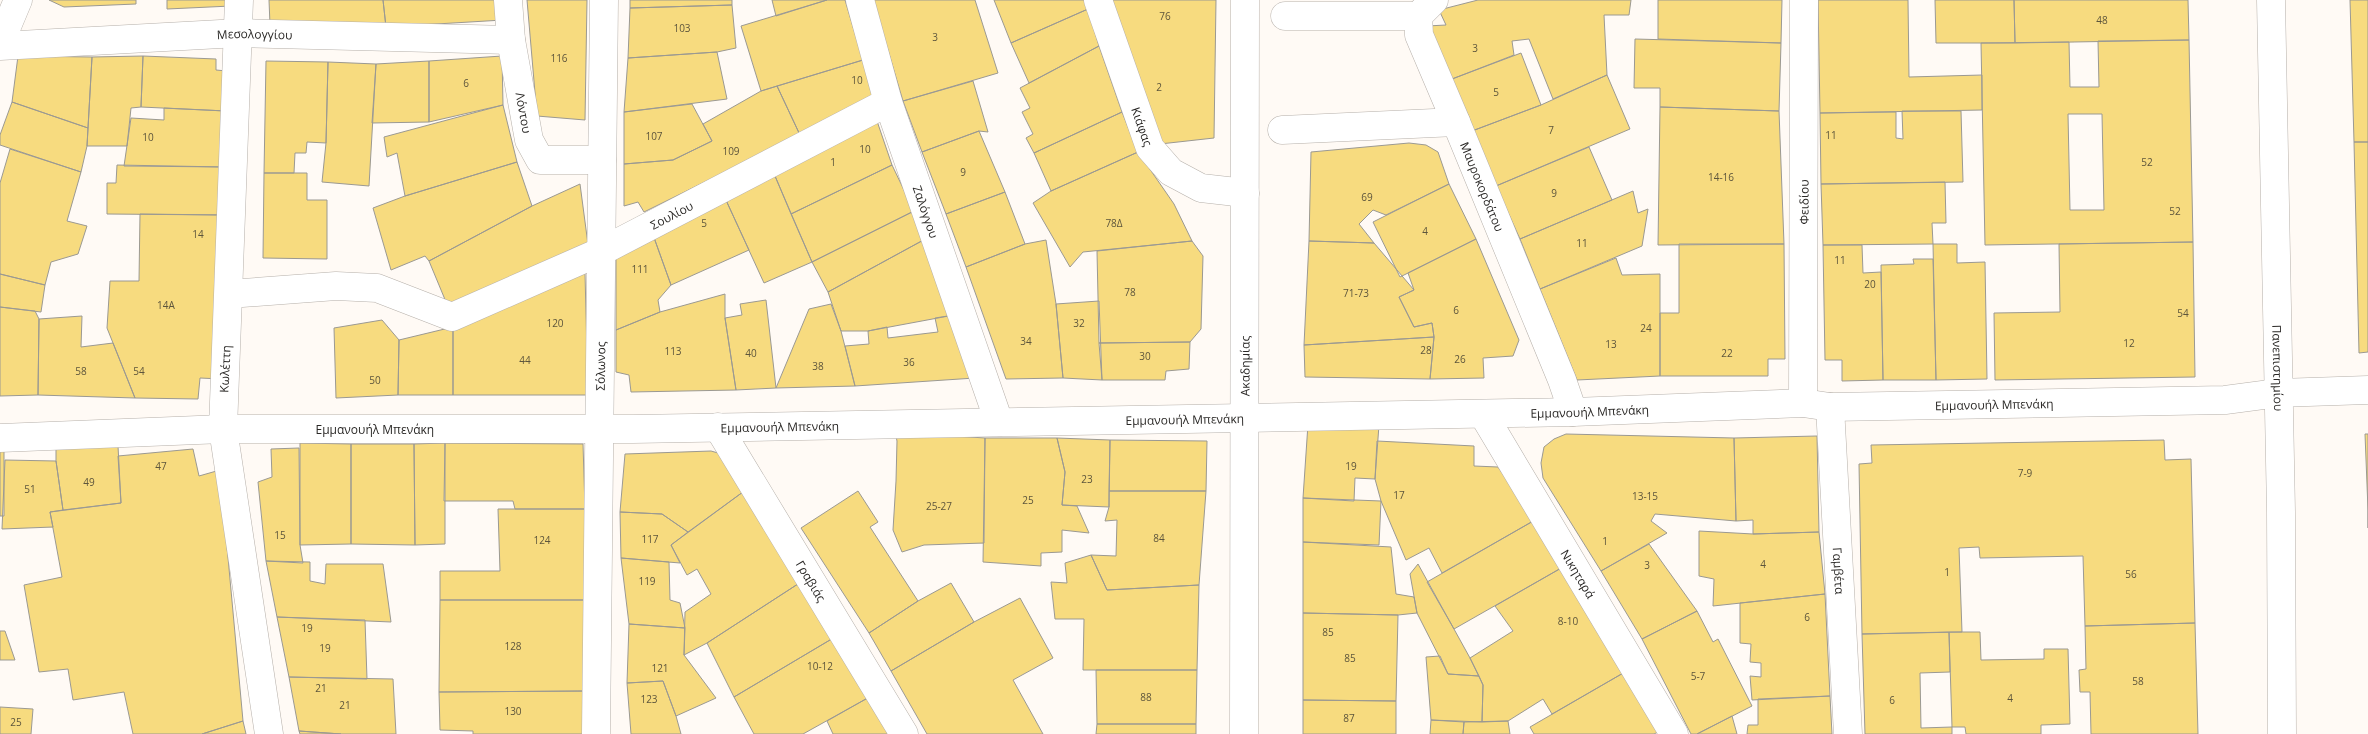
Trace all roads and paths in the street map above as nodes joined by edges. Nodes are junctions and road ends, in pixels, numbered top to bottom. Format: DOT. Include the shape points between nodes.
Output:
graph roads {
  1 [pos="18,0"];
  2 [pos="239,0"];
  3 [pos="508,0"];
  4 [pos="604,0"];
  5 [pos="860,0"];
  6 [pos="1098,0"];
  7 [pos="1245,0"];
  8 [pos="1804,0"];
  9 [pos="2271,0"];
  10 [pos="1426,8"];
  11 [pos="1285,16"];
  12 [pos="239,33"];
  13 [pos="511,40"];
  14 [pos="0,44"];
  15 [pos="888,102"];
  16 [pos="1456,122"];
  17 [pos="1282,130"];
  18 [pos="602,160"];
  19 [pos="1245,193"];
  20 [pos="602,251"];
  21 [pos="229,294"];
  22 [pos="2368,390"];
  23 [pos="2278,393"];
  24 [pos="1803,403"];
  25 [pos="1830,407"];
  26 [pos="1573,412"];
  27 [pos="1483,414"];
  28 [pos="1244,417"];
  29 [pos="999,422"];
  30 [pos="718,427"];
  31 [pos="223,429"];
  32 [pos="600,429"];
  33 [pos="0,438"];
  34 [pos="269,734"];
  35 [pos="596,734"];
  36 [pos="904,734"];
  37 [pos="1244,734"];
  38 [pos="1674,734"];
  39 [pos="1848,734"];
  40 [pos="2282,734"];
  1 -- 14 [label="street"];
  2 -- 12 [label="street, Κωλέττη"];
  3 -- 13 [label="street, Λόντου"];
  4 -- 18 [label="street, Σόλωνος"];
  5 -- 15 [label="street, Ζαλόγγου"];
  6 -- 19 [label="street, Κιάφας" via="1150,148 1170,172 1201,188"];
  7 -- 19 [label="street, Ακαδημίας"];
  8 -- 24 [label="street, Φειδίου"];
  9 -- 23 [label="street, Πανεπιστημίου"];
  10 -- 11 [label="street"];
  10 -- 16 [label="street, Μαυροκορδάτου" via="1419,35"];
  12 -- 13 [label="street, Μεσολογγίου"];
  12 -- 14 [label="street, Μεσολογγίου"];
  12 -- 21 [label="street, Κωλέττη"];
  13 -- 18 [label="street, Λόντου" via="529,140 540,160"];
  15 -- 20 [label="street, Σουλίου"];
  15 -- 29 [label="street, Ζαλόγγου"];
  16 -- 17 [label="street"];
  16 -- 26 [label="street, Μαυροκορδάτου"];
  18 -- 20 [label="street, Σόλωνος"];
  19 -- 28 [label="street, Ακαδημίας"];
  20 -- 21 [label="street, Σουλίου" via="452,317 377,288 336,286"];
  20 -- 32 [label="street, Σόλωνος"];
  21 -- 31 [label="street, Κωλέττη"];
  22 -- 23 [label="street, Εμμανουήλ Μπενάκη"];
  23 -- 25 [label="street, Εμμανουήλ Μπενάκη" via="2225,400"];
  23 -- 40 [label="street, Πανεπιστημίου"];
  24 -- 25 [label="street, Εμμανουήλ Μπενάκη"];
  24 -- 26 [label="street, Εμμανουήλ Μπενάκη"];
  25 -- 39 [label="street, Γαμβέτα"];
  26 -- 27 [label="street, Εμμανουήλ Μπενάκη"];
  27 -- 28 [label="street, Εμμανουήλ Μπενάκη"];
  27 -- 38 [label="street, Νικηταρά"];
  28 -- 29 [label="street, Εμμανουήλ Μπενάκη"];
  28 -- 37 [label="street, Ακαδημίας"];
  29 -- 30 [label="street, Εμμανουήλ Μπενάκη"];
  30 -- 32 [label="street, Εμμανουήλ Μπενάκη"];
  30 -- 36 [label="street, Γραβιάς"];
  31 -- 32 [label="street, Εμμανουήλ Μπενάκη"];
  31 -- 33 [label="street, Εμμανουήλ Μπενάκη"];
  31 -- 34 [label="street, Κωλέττη"];
  32 -- 35 [label="street, Σόλωνος"];
}
